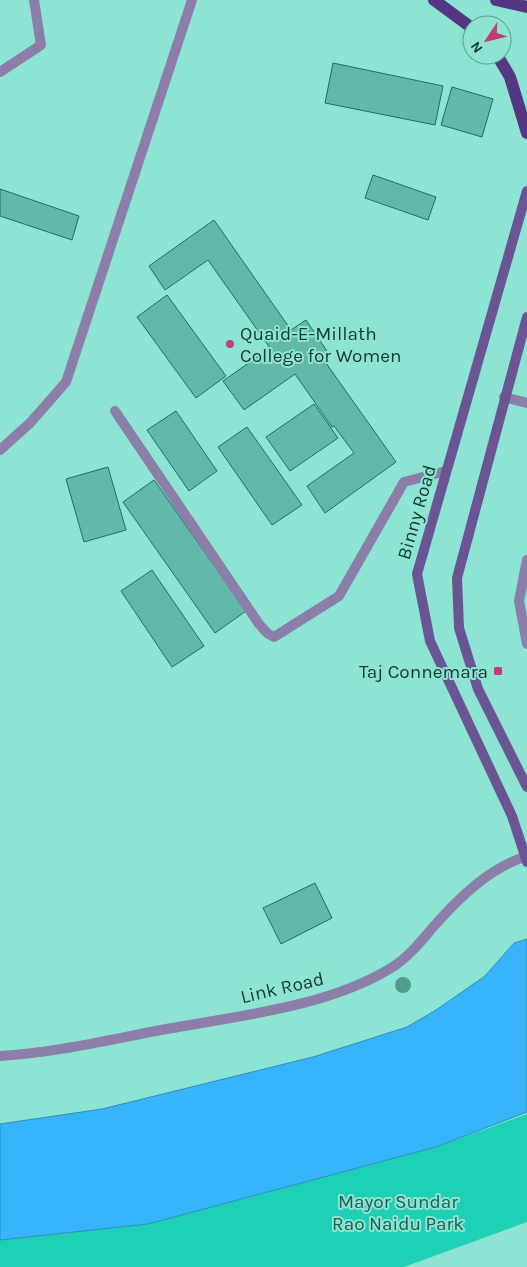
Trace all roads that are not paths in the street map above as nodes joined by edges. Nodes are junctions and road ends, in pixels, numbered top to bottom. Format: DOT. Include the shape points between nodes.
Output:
graph roads {
  1 [pos="34,0"];
  2 [pos="192,0"];
  3 [pos="434,0"];
  4 [pos="496,0"];
  5 [pos="527,7"];
  6 [pos="462,21"];
  7 [pos="503,65"];
  8 [pos="0,72"];
  9 [pos="527,132"];
  10 [pos="527,191"];
  11 [pos="527,317"];
  12 [pos="523,347"];
  13 [pos="504,397"];
  14 [pos="527,403"];
  15 [pos="115,411"];
  16 [pos="0,450"];
  17 [pos="446,471"];
  18 [pos="527,560"];
  19 [pos="527,644"];
  20 [pos="527,787"];
  21 [pos="526,858"];
  22 [pos="0,1056"];
  1 -- 8 [label="street" via="41,45"];
  2 -- 16 [label="street" via="66,382 30,423"];
  3 -- 6 [label="main road"];
  4 -- 5 [label="main road"];
  7 -- 9 [label="main road" via="510,76"];
  10 -- 17 [label="main road, Binny Road"];
  11 -- 12 [label="main road"];
  12 -- 13 [label="main road"];
  13 -- 14 [label="street"];
  13 -- 20 [label="main road" via="456,578 459,628 478,689"];
  15 -- 17 [label="street" via="259,624 274,637 339,596 404,482"];
  17 -- 21 [label="main road, Binny Road" via="417,574 430,641 512,816"];
  18 -- 19 [label="street" via="519,601"];
  21 -- 22 [label="street, Link Road" via="496,870 467,893 397,964 350,988 255,1012 44,1051"];
}
